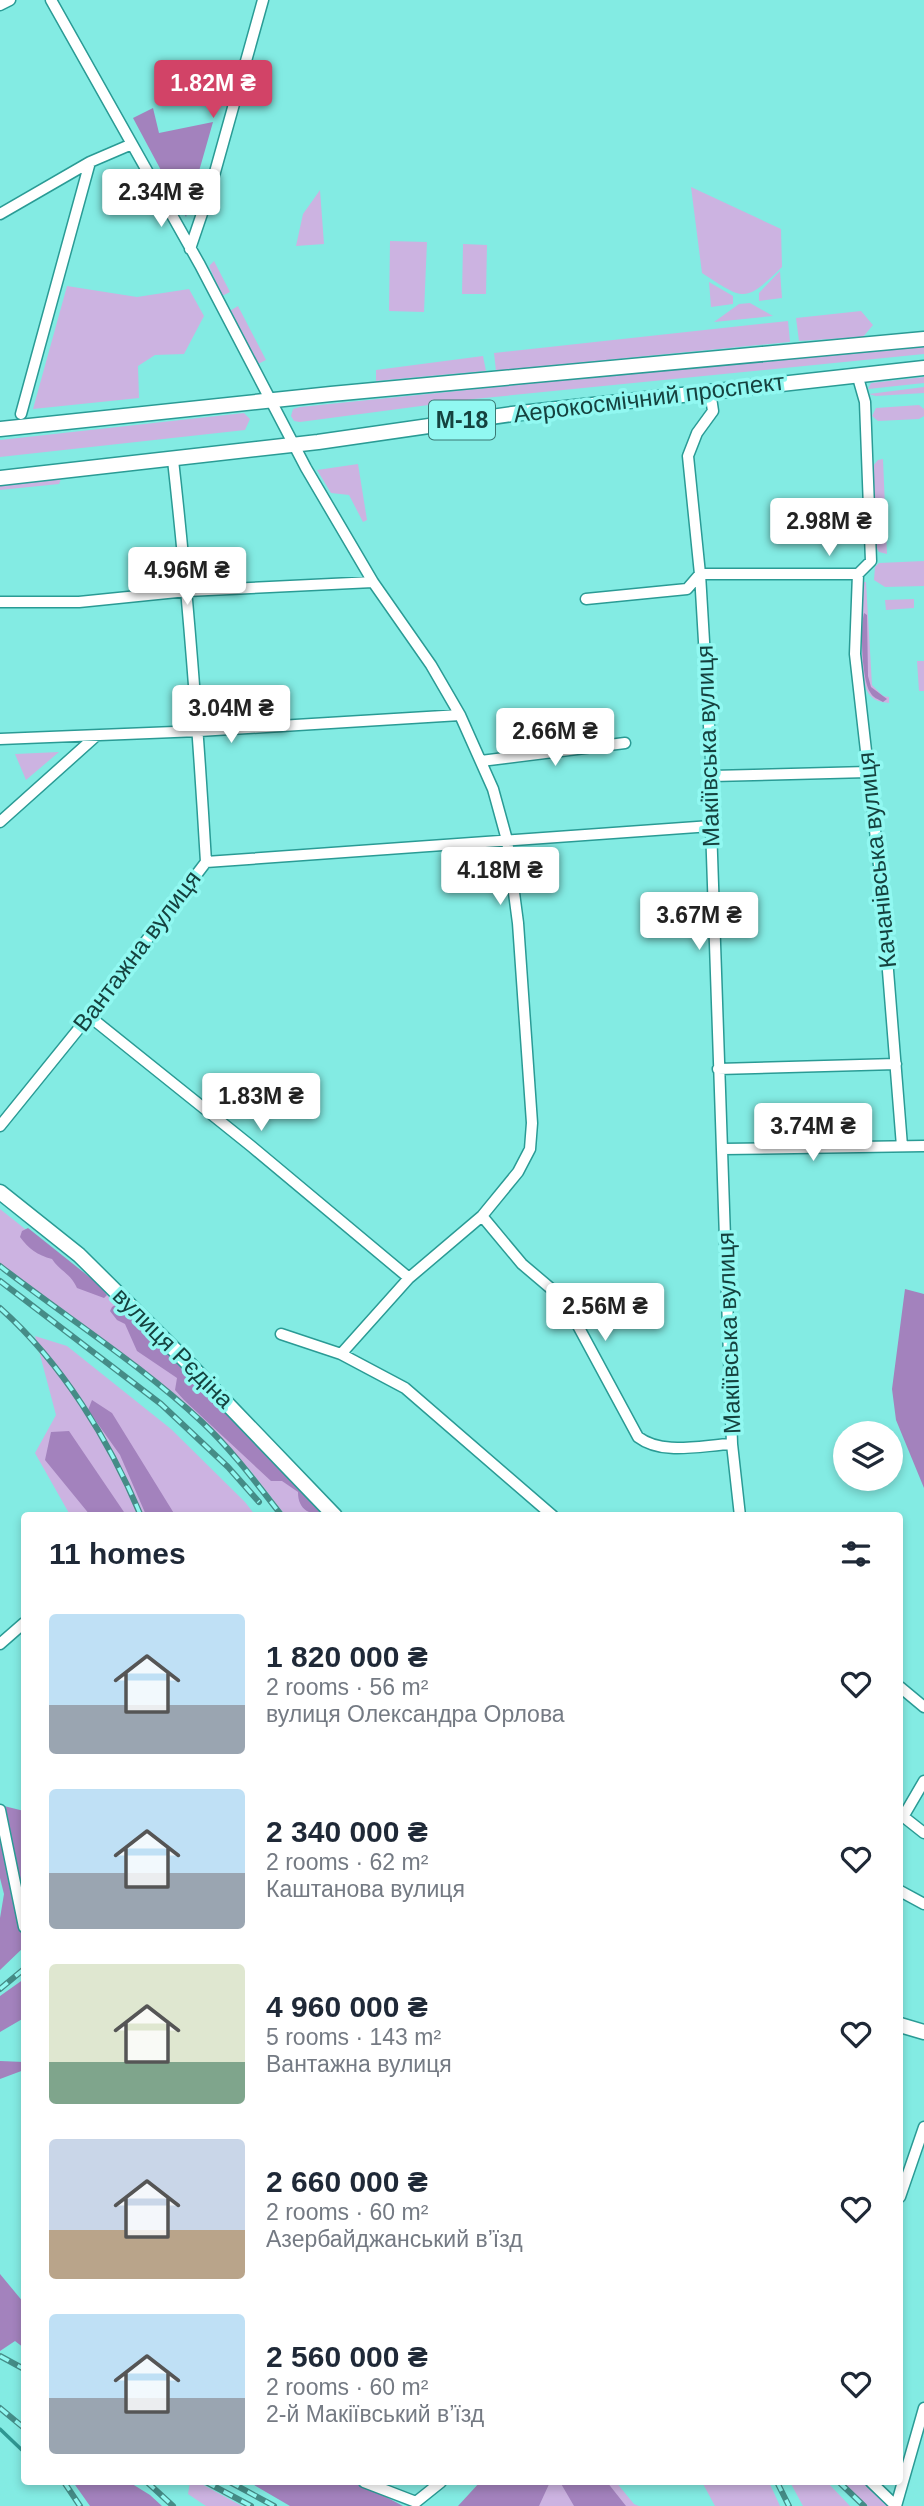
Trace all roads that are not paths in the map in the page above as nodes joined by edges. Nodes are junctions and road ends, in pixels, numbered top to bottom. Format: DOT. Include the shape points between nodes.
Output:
graph roads {
  1 [pos="10,0"];
  2 [pos="51,0"];
  3 [pos="263,0"];
  4 [pos="0,5"];
  5 [pos="132,144"];
  6 [pos="90,162"];
  7 [pos="0,214"];
  8 [pos="190,249"];
  9 [pos="924,339"];
  10 [pos="924,368"];
  11 [pos="857,374"];
  12 [pos="710,391"];
  13 [pos="273,401"];
  14 [pos="21,414"];
  15 [pos="0,429"];
  16 [pos="295,445"];
  17 [pos="173,460"];
  18 [pos="0,478"];
  19 [pos="858,573"];
  20 [pos="700,574"];
  21 [pos="373,582"];
  22 [pos="187,591"];
  23 [pos="586,599"];
  24 [pos="0,602"];
  25 [pos="460,715"];
  26 [pos="199,731"];
  27 [pos="96,736"];
  28 [pos="0,739"];
  29 [pos="625,743"];
  30 [pos="481,761"];
  31 [pos="868,772"];
  32 [pos="712,776"];
  33 [pos="0,822"];
  34 [pos="711,825"];
  35 [pos="507,840"];
  36 [pos="205,862"];
  37 [pos="89,1016"];
  38 [pos="896,1063"];
  39 [pos="719,1069"];
  40 [pos="0,1126"];
  41 [pos="902,1146"];
  42 [pos="924,1146"];
  43 [pos="723,1149"];
  44 [pos="0,1192"];
  45 [pos="482,1216"];
  46 [pos="409,1278"];
  47 [pos="282,1334"];
  48 [pos="341,1354"];
  49 [pos="732,1444"];
  50 [pos="331,1512"];
  51 [pos="548,1512"];
  52 [pos="740,1512"];
  53 [pos="21,1626"];
  54 [pos="0,1644"];
  55 [pos="903,1690"];
  56 [pos="924,1707"];
  57 [pos="924,1781"];
  58 [pos="0,1810"];
  59 [pos="903,1812"];
  60 [pos="903,1817"];
  61 [pos="924,1833"];
  62 [pos="21,1886"];
  63 [pos="903,1893"];
  64 [pos="924,1904"];
  65 [pos="903,2026"];
  66 [pos="924,2032"];
  67 [pos="924,2127"];
  68 [pos="903,2188"];
  69 [pos="924,2409"];
  70 [pos="903,2482"];
  71 [pos="372,2485"];
  72 [pos="437,2485"];
  73 [pos="874,2485"];
  74 [pos="902,2485"];
  75 [pos="896,2506"];
  1 -- 4 [label="street"];
  2 -- 5 [label="street"];
  3 -- 8 [label="street"];
  5 -- 6 [label="street"];
  5 -- 8 [label="street"];
  6 -- 7 [label="street"];
  6 -- 14 [label="street"];
  8 -- 13 [label="street"];
  9 -- 13 [label="main road, Аерокосмічний проспект / М-18"];
  10 -- 11 [label="main road, Аерокосмічний проспект / М-18"];
  11 -- 12 [label="main road, Аерокосмічний проспект / М-18"];
  11 -- 19 [label="street, Качанівська вулиця" via="865,401 871,561"];
  12 -- 16 [label="main road, Аерокосмічний проспект / М-18" via="443,422"];
  12 -- 20 [label="street, Макіївська вулиця" via="713,411 688,456"];
  13 -- 15 [label="main road, Аерокосмічний проспект / М-18"];
  13 -- 16 [label="street"];
  16 -- 17 [label="main road, Аерокосмічний проспект / М-18"];
  16 -- 21 [label="street"];
  17 -- 18 [label="main road, Аерокосмічний проспект / М-18"];
  17 -- 22 [label="street, Вантажна вулиця"];
  19 -- 20 [label="street"];
  19 -- 31 [label="street, Качанівська вулиця" via="855,654"];
  20 -- 23 [label="street" via="687,589"];
  20 -- 32 [label="street, Макіївська вулиця"];
  21 -- 22 [label="street"];
  21 -- 25 [label="street"];
  22 -- 24 [label="street" via="79,602"];
  22 -- 26 [label="street, Вантажна вулиця"];
  25 -- 26 [label="street"];
  25 -- 30 [label="street"];
  26 -- 27 [label="street"];
  26 -- 36 [label="street, Вантажна вулиця"];
  27 -- 28 [label="street"];
  27 -- 33 [label="street"];
  29 -- 30 [label="street"];
  30 -- 35 [label="street"];
  31 -- 32 [label="street"];
  31 -- 38 [label="street, Качанівська вулиця"];
  32 -- 34 [label="street, Макіївська вулиця"];
  34 -- 35 [label="street"];
  34 -- 39 [label="street, Макіївська вулиця"];
  35 -- 36 [label="street"];
  35 -- 45 [label="street" via="518,923 532,1123 530,1149"];
  36 -- 37 [label="street, Вантажна вулиця"];
  37 -- 40 [label="street, Вантажна вулиця"];
  37 -- 46 [label="street"];
  38 -- 39 [label="street"];
  38 -- 41 [label="street, Качанівська вулиця"];
  39 -- 43 [label="street, Макіївська вулиця"];
  41 -- 42 [label="street"];
  41 -- 43 [label="street"];
  43 -- 49 [label="street, Макіївська вулиця"];
  44 -- 50 [label="main road, вулиця Рєдіна" via="79,1255"];
  45 -- 46 [label="street"];
  45 -- 49 [label="street" via="570,1311 638,1437 661,1448"];
  46 -- 48 [label="street"];
  47 -- 48 [label="street"];
  48 -- 51 [label="street" via="405,1388"];
  49 -- 52 [label="street, Макіївська вулиця"];
  53 -- 54 [label="street"];
  55 -- 56 [label="street"];
  57 -- 59 [label="street"];
  58 -- 62 [label="street"];
  60 -- 61 [label="street"];
  63 -- 64 [label="street"];
  65 -- 66 [label="main road"];
  67 -- 68 [label="street"];
  69 -- 70 [label="street"];
  71 -- 72 [label="street" via="416,2502"];
  73 -- 75 [label="street"];
  74 -- 75 [label="street"];
}
